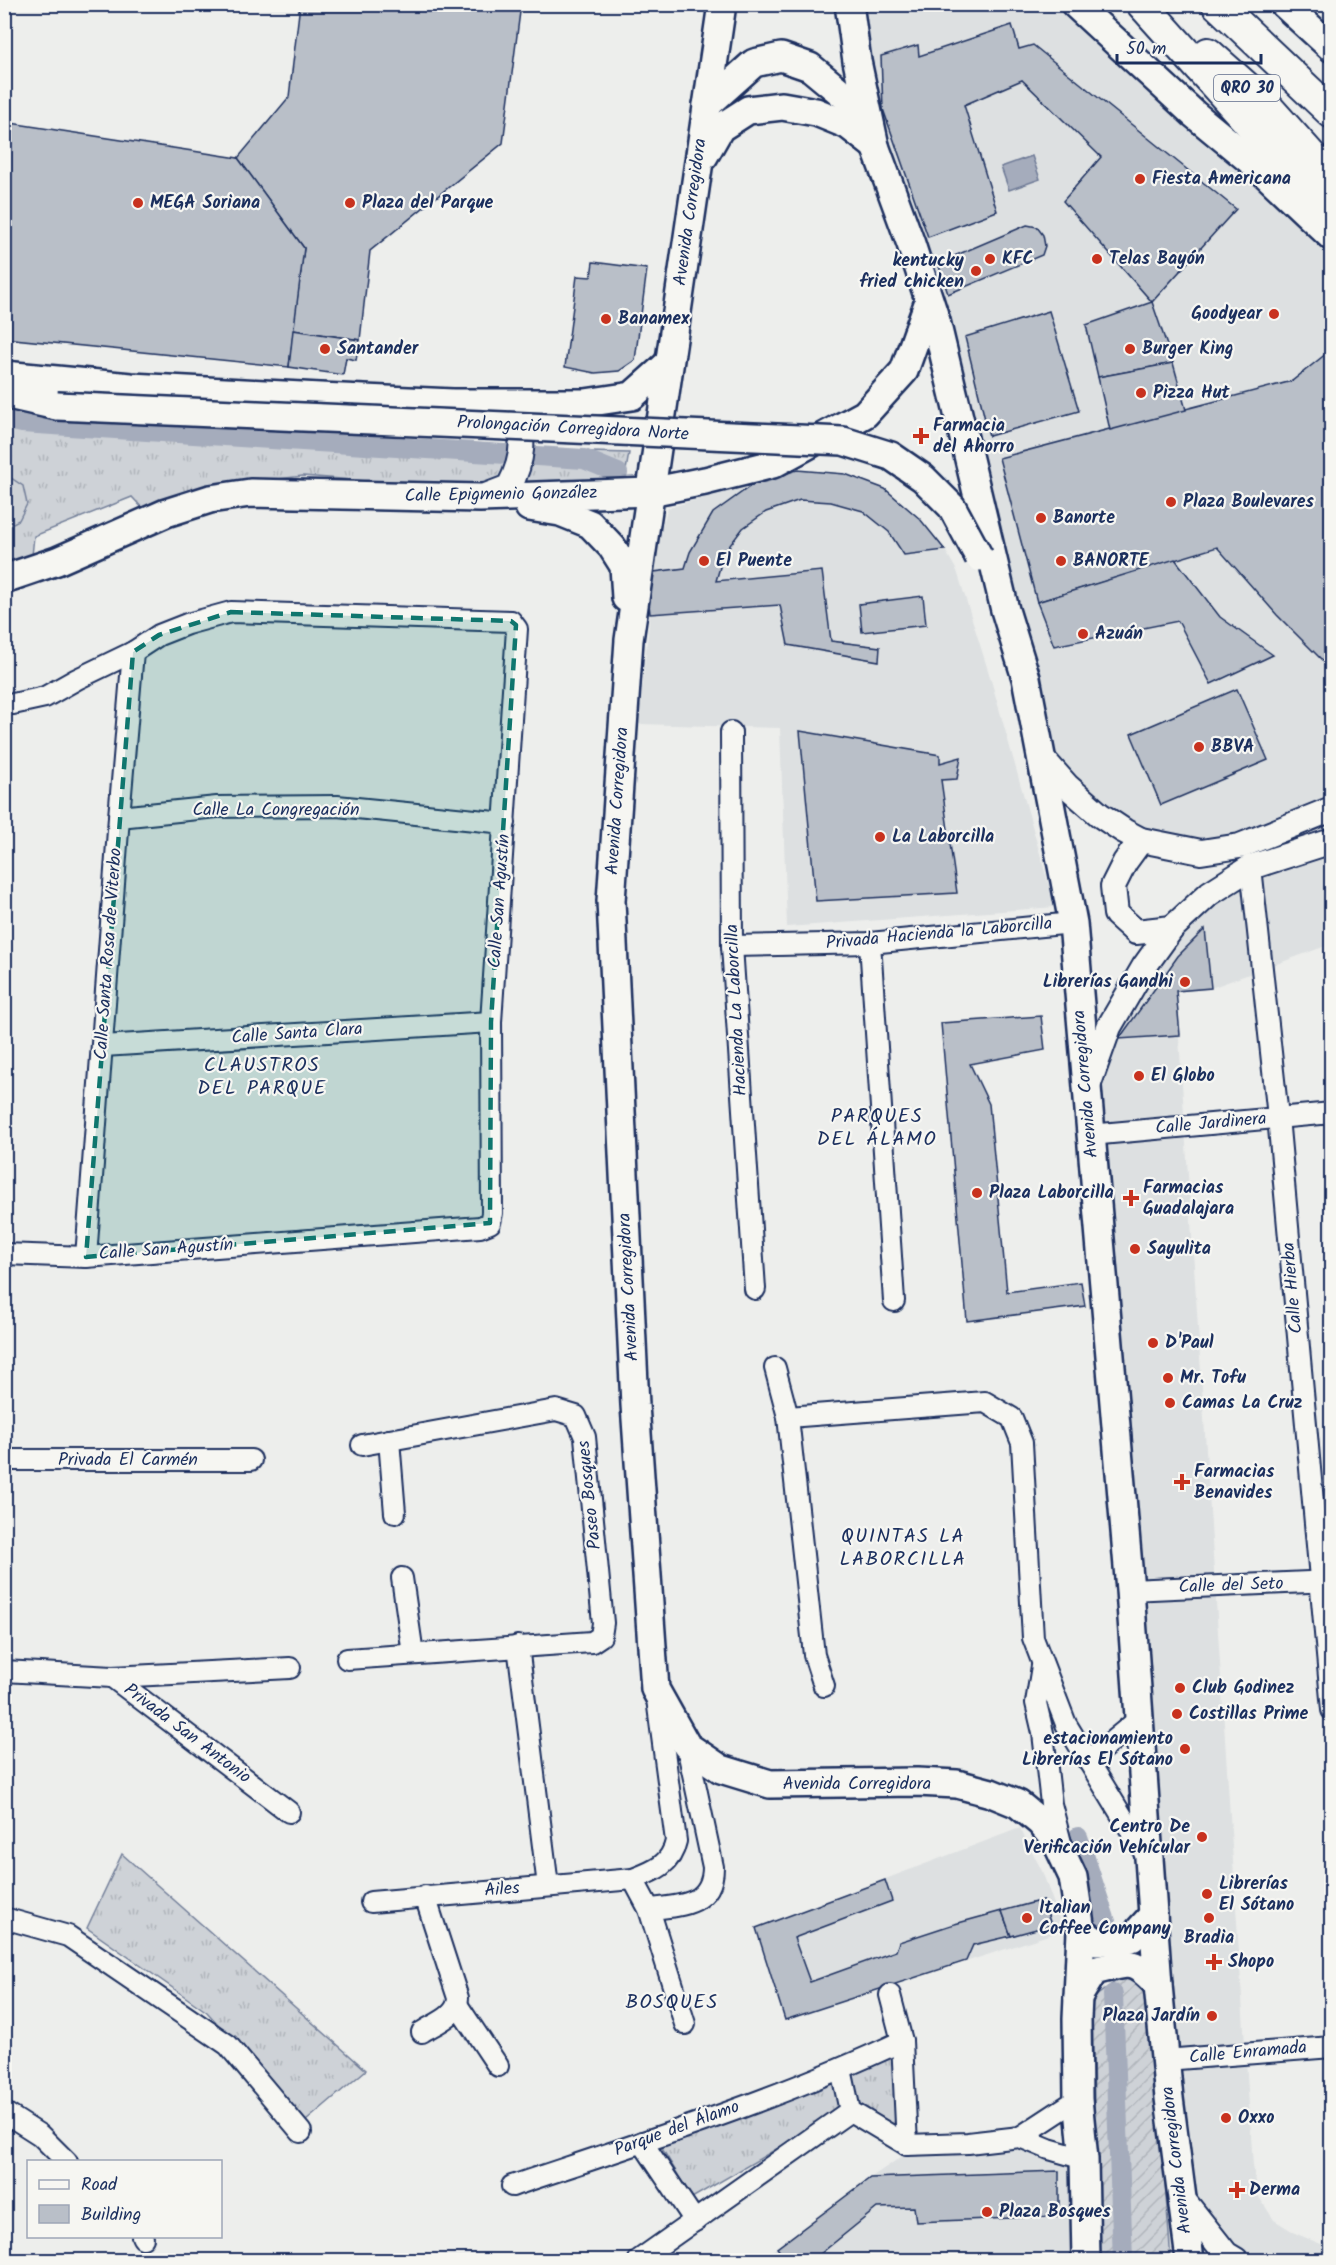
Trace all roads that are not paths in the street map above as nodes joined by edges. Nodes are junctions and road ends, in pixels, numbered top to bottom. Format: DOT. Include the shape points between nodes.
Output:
graph roads {
  1 [pos="722,4"];
  2 [pos="849,4"];
  3 [pos="1075,4"];
  4 [pos="1142,4"];
  5 [pos="1154,4"];
  6 [pos="1217,4"];
  7 [pos="1284,4"];
  8 [pos="1332,48"];
  9 [pos="707,105"];
  10 [pos="1332,114"];
  11 [pos="868,115"];
  12 [pos="875,146"];
  13 [pos="698,165"];
  14 [pos="1332,179"];
  15 [pos="1332,228"];
  16 [pos="1332,237"];
  17 [pos="929,301"];
  18 [pos="669,363"];
  19 [pos="4,375"];
  20 [pos="4,394"];
  21 [pos="504,404"];
  22 [pos="650,492"];
  23 [pos="480,498"];
  24 [pos="979,557"];
  25 [pos="4,579"];
  26 [pos="1005,610"];
  27 [pos="629,640"];
  28 [pos="133,652"];
  29 [pos="4,703"];
  30 [pos="731,732"];
  31 [pos="1043,759"];
  32 [pos="1332,809"];
  33 [pos="118,817"];
  34 [pos="505,823"];
  35 [pos="1141,840"];
  36 [pos="1332,841"];
  37 [pos="1251,867"];
  38 [pos="1073,923"];
  39 [pos="1172,927"];
  40 [pos="870,943"];
  41 [pos="732,946"];
  42 [pos="491,1022"];
  43 [pos="103,1046"];
  44 [pos="1086,1091"];
  45 [pos="1332,1113"];
  46 [pos="1278,1117"];
  47 [pos="1090,1135"];
  48 [pos="4,1254"];
  49 [pos="86,1257"];
  50 [pos="755,1289"];
  51 [pos="894,1301"];
  52 [pos="775,1368"];
  53 [pos="788,1417"];
  54 [pos="389,1440"];
  55 [pos="362,1445"];
  56 [pos="4,1460"];
  57 [pos="250,1460"];
  58 [pos="395,1513"];
  59 [pos="402,1578"];
  60 [pos="1325,1581"];
  61 [pos="1130,1590"];
  62 [pos="518,1646"];
  63 [pos="413,1654"];
  64 [pos="347,1659"];
  65 [pos="1042,1663"];
  66 [pos="290,1668"];
  67 [pos="4,1671"];
  68 [pos="112,1677"];
  69 [pos="824,1686"];
  70 [pos="656,1689"];
  71 [pos="1332,1710"];
  72 [pos="1139,1719"];
  73 [pos="687,1746"];
  74 [pos="1088,1761"];
  75 [pos="667,1778"];
  76 [pos="695,1781"];
  77 [pos="290,1812"];
  78 [pos="1062,1855"];
  79 [pos="1148,1860"];
  80 [pos="633,1879"];
  81 [pos="548,1886"];
  82 [pos="425,1896"];
  83 [pos="371,1902"];
  84 [pos="649,1909"];
  85 [pos="1153,1915"];
  86 [pos="4,1918"];
  87 [pos="1081,1931"];
  88 [pos="1158,1985"];
  89 [pos="890,1995"];
  90 [pos="1077,1998"];
  91 [pos="458,2006"];
  92 [pos="685,2024"];
  93 [pos="422,2032"];
  94 [pos="902,2041"];
  95 [pos="1332,2047"];
  96 [pos="1165,2060"];
  97 [pos="498,2066"];
  98 [pos="841,2069"];
  99 [pos="1078,2099"];
  100 [pos="850,2110"];
  101 [pos="4,2112"];
  102 [pos="301,2132"];
  103 [pos="1020,2137"];
  104 [pos="642,2142"];
  105 [pos="907,2145"];
  106 [pos="1083,2159"];
  107 [pos="65,2160"];
  108 [pos="512,2186"];
  109 [pos="1181,2197"];
  110 [pos="694,2221"];
  111 [pos="639,2260"];
  112 [pos="1086,2260"];
  113 [pos="1190,2260"];
  114 [pos="1236,2260"];
  1 -- 9 [label="main road, Avenida Corregidora"];
  2 -- 11 [label="main road, Avenida Corregidora"];
  3 -- 16 [label="main road"];
  4 -- 15 [label="main road" via="1324,206"];
  5 -- 14 [label="main road, QRO 30" via="1263,102"];
  6 -- 10 [label="main road, QRO 30"];
  7 -- 8 [label="main road"];
  9 -- 11 [label="main road" via="754,63 781,57 810,67"];
  9 -- 13 [label="main road, Avenida Corregidora"];
  11 -- 12 [label="main road, Avenida Corregidora"];
  12 -- 13 [label="main road" via="848,125 816,112 782,106 748,110 720,128"];
  12 -- 17 [label="main road, Avenida Corregidora"];
  13 -- 18 [label="main road, Avenida Corregidora"];
  17 -- 22 [label="main road, Calle Epigmenio González" via="904,371 866,414 773,464"];
  17 -- 26 [label="main road, Avenida Corregidora"];
  18 -- 21 [label="main road" via="632,396 585,403"];
  18 -- 22 [label="main road, Avenida Corregidora"];
  19 -- 21 [label="main road" via="131,387"];
  20 -- 24 [label="main road, Prolongación Corregidora Norte, bridge" via="57,406 843,441 891,456 923,478 952,507"];
  21 -- 23 [label="street" via="516,418 522,437 518,470 509,487"];
  22 -- 23 [label="main road, Calle Epigmenio González"];
  22 -- 27 [label="main road, Avenida Corregidora"];
  23 -- 25 [label="main road, Calle Epigmenio González" via="249,493 210,499"];
  23 -- 27 [label="main road" via="560,513 590,524 624,566"];
  24 -- 26 [label="street, Prolongación Corregidora Norte"];
  26 -- 31 [label="main road, Avenida Corregidora" via="1026,678"];
  27 -- 70 [label="main road, Avenida Corregidora" via="611,901 635,1405"];
  28 -- 29 [label="street, Calle San Agustín" via="45,698"];
  28 -- 33 [label="street, Calle Santa Rosa de Viterbo"];
  28 -- 34 [label="street, Calle San Agustín" via="159,635 231,612 511,621 517,629"];
  30 -- 41 [label="street, Hacienda La Laborcilla"];
  31 -- 35 [label="street" via="1100,815"];
  31 -- 38 [label="main road, Avenida Corregidora"];
  32 -- 35 [label="street" via="1240,846 1201,852"];
  33 -- 34 [label="street, Calle La Congregación" via="217,807 337,807"];
  33 -- 43 [label="street, Calle Santa Rosa de Viterbo"];
  34 -- 42 [label="street, Calle San Agustín"];
  35 -- 39 [label="street" via="1113,886 1116,914 1136,932"];
  36 -- 37 [label="street"];
  37 -- 39 [label="street" via="1210,893"];
  37 -- 46 [label="street, Calle Hierba"];
  38 -- 40 [label="street, Privada Hacienda la Laborcilla"];
  38 -- 44 [label="main road, Avenida Corregidora"];
  39 -- 44 [label="street" via="1143,967 1109,1027"];
  40 -- 41 [label="street, Privada Hacienda la Laborcilla"];
  40 -- 51 [label="street"];
  41 -- 50 [label="street, Hacienda La Laborcilla"];
  42 -- 43 [label="street, Calle Santa Clara"];
  42 -- 49 [label="street, Calle San Agustín" via="490,1223 480,1227"];
  43 -- 49 [label="street, Calle Santa Rosa de Viterbo"];
  44 -- 47 [label="main road, Avenida Corregidora"];
  45 -- 46 [label="street, Calle Jardinera"];
  46 -- 47 [label="street, Calle Jardinera"];
  46 -- 60 [label="street, Calle Hierba"];
  47 -- 61 [label="main road, Avenida Corregidora"];
  48 -- 49 [label="street, Calle San Agustín"];
  52 -- 53 [label="street"];
  53 -- 65 [label="street" via="985,1402 1012,1418 1022,1443 1033,1638"];
  53 -- 69 [label="street" via="814,1655"];
  54 -- 55 [label="street, Paseo Bosques"];
  54 -- 58 [label="street"];
  54 -- 62 [label="street, Paseo Bosques" via="556,1410 576,1416 585,1437 603,1623 601,1636 592,1642"];
  56 -- 57 [label="street, Privada El Carmén"];
  59 -- 63 [label="street"];
  60 -- 61 [label="street, Calle del Seto"];
  60 -- 71 [label="street, Calle Hierba"];
  61 -- 72 [label="main road, Avenida Corregidora"];
  62 -- 63 [label="street, Paseo Bosques"];
  62 -- 81 [label="street"];
  63 -- 64 [label="street, Paseo Bosques"];
  65 -- 74 [label="street" via="1066,1724"];
  65 -- 78 [label="street" via="1036,1703"];
  66 -- 68 [label="street, Privada San Antonio"];
  67 -- 68 [label="street"];
  68 -- 77 [label="street, Privada San Antonio"];
  70 -- 73 [label="main road, Avenida Corregidora"];
  70 -- 75 [label="street, Ailes"];
  72 -- 74 [label="street"];
  72 -- 79 [label="main road, Avenida Corregidora"];
  73 -- 76 [label="street"];
  73 -- 78 [label="main road, Avenida Corregidora" via="721,1769 770,1785 917,1782 957,1784 991,1793 1018,1804 1040,1822"];
  74 -- 79 [label="street"];
  75 -- 76 [label="street"];
  75 -- 80 [label="street, Ailes" via="676,1841 674,1853 668,1862"];
  76 -- 84 [label="street" via="713,1880 696,1901"];
  78 -- 87 [label="main road, Avenida Corregidora" via="1073,1877"];
  79 -- 85 [label="main road, Avenida Corregidora"];
  80 -- 81 [label="street, Ailes"];
  80 -- 84 [label="street"];
  81 -- 82 [label="street, Ailes"];
  82 -- 83 [label="street, Ailes"];
  82 -- 91 [label="street"];
  84 -- 92 [label="street"];
  85 -- 87 [label="main road" via="1132,1938 1096,1941"];
  85 -- 88 [label="main road, Avenida Corregidora"];
  86 -- 102 [label="street" via="68,1936 228,2045"];
  87 -- 90 [label="main road, Avenida Corregidora"];
  88 -- 90 [label="main road" via="1142,1968 1126,1963 1094,1971"];
  88 -- 96 [label="main road, Avenida Corregidora"];
  89 -- 94 [label="street"];
  90 -- 99 [label="main road, Avenida Corregidora"];
  91 -- 93 [label="street"];
  91 -- 97 [label="street"];
  94 -- 98 [label="street, Parque del Álamo"];
  94 -- 105 [label="street"];
  95 -- 96 [label="street, Calle Enramada"];
  96 -- 109 [label="main road, Avenida Corregidora"];
  98 -- 100 [label="street"];
  98 -- 104 [label="street, Parque del Álamo"];
  99 -- 103 [label="street"];
  99 -- 106 [label="main road, Avenida Corregidora"];
  100 -- 105 [label="street"];
  100 -- 110 [label="street"];
  101 -- 107 [label="street" via="40,2135"];
  103 -- 105 [label="street"];
  103 -- 106 [label="street"];
  104 -- 108 [label="street, Parque del Álamo"];
  104 -- 110 [label="street"];
  106 -- 112 [label="main road, Avenida Corregidora"];
  109 -- 113 [label="main road, Avenida Corregidora"];
  109 -- 114 [label="street" via="1226,2254"];
  110 -- 111 [label="street"];
}
